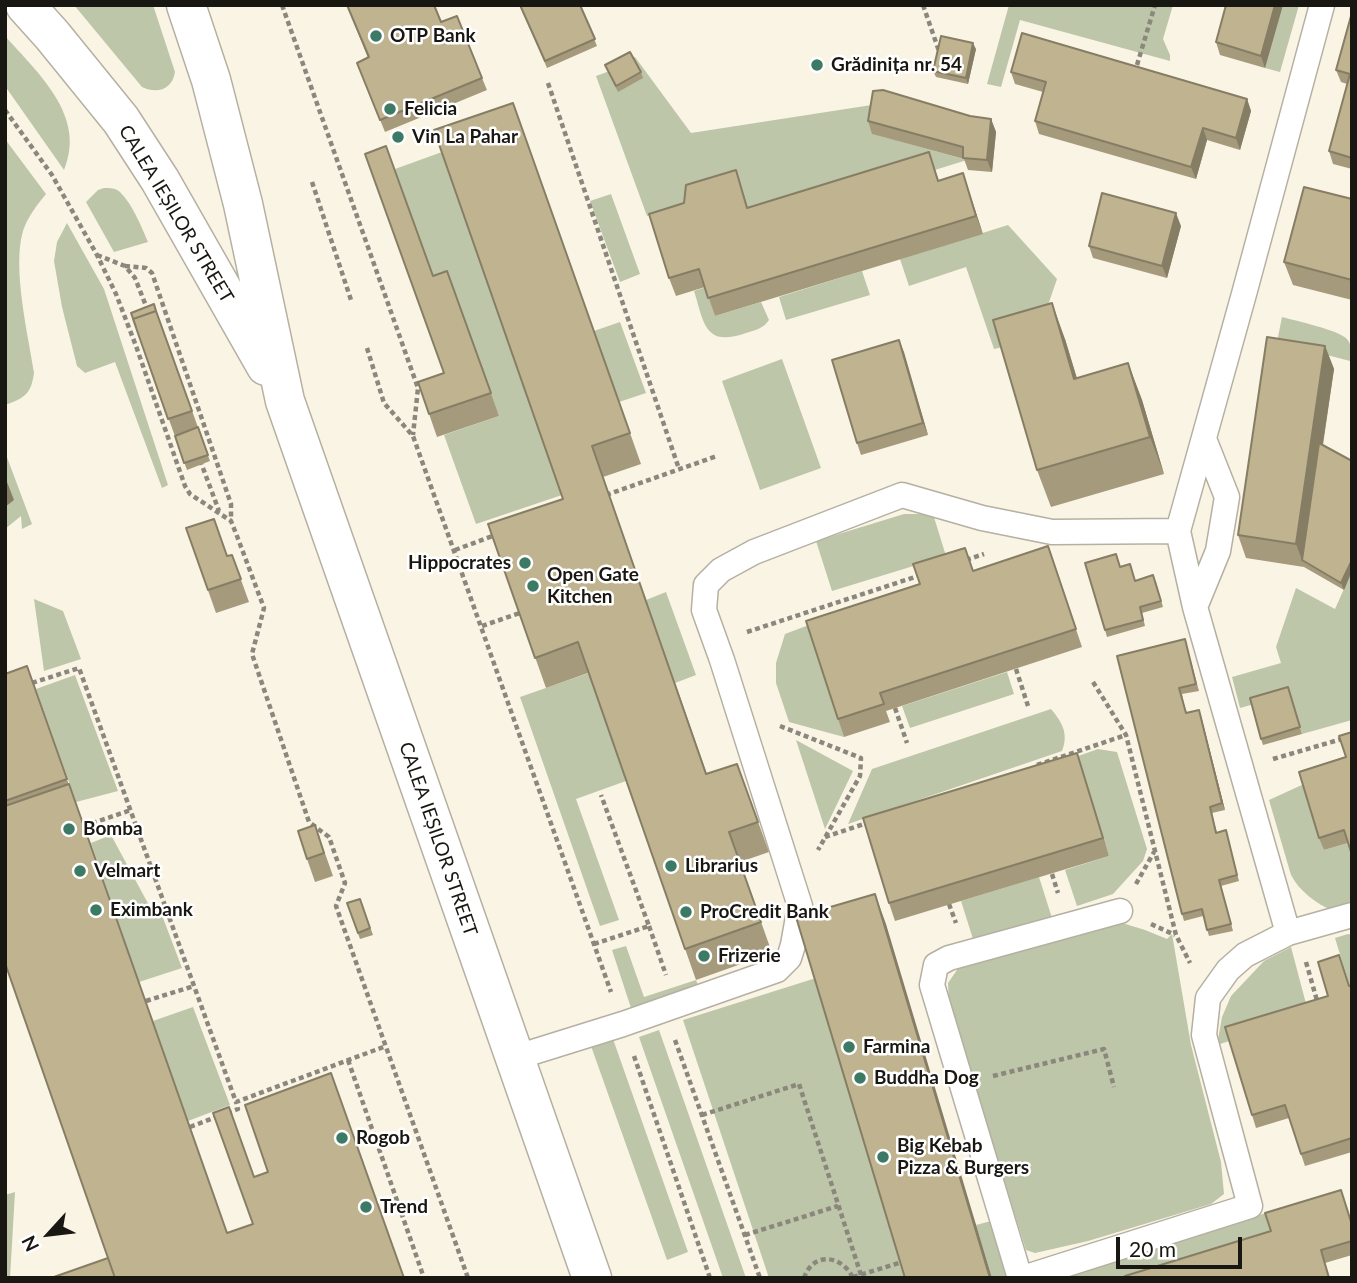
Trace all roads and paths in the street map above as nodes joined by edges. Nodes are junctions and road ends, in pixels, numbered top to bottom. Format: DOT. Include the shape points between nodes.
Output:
graph roads {
  1 [pos="25,5"];
  2 [pos="186,5"];
  3 [pos="282,5"];
  4 [pos="923,5"];
  5 [pos="1155,5"];
  6 [pos="1322,5"];
  7 [pos="940,55"];
  8 [pos="1137,65"];
  9 [pos="548,83"];
  10 [pos="5,110"];
  11 [pos="312,182"];
  12 [pos="97,255"];
  13 [pos="125,266"];
  14 [pos="351,300"];
  15 [pos="151,321"];
  16 [pos="367,348"];
  17 [pos="285,401"];
  18 [pos="413,436"];
  19 [pos="1204,439"];
  20 [pos="199,456"];
  21 [pos="717,456"];
  22 [pos="679,469"];
  23 [pos="604,496"];
  24 [pos="219,512"];
  25 [pos="231,521"];
  26 [pos="1178,531"];
  27 [pos="505,532"];
  28 [pos="455,550"];
  29 [pos="987,553"];
  30 [pos="961,561"];
  31 [pos="923,574"];
  32 [pos="1195,607"];
  33 [pos="520,613"];
  34 [pos="482,626"];
  35 [pos="716,642"];
  36 [pos="1016,669"];
  37 [pos="1093,682"];
  38 [pos="32,683"];
  39 [pos="1028,706"];
  40 [pos="895,708"];
  41 [pos="737,710"];
  42 [pos="1126,735"];
  43 [pos="1352,736"];
  44 [pos="907,743"];
  45 [pos="1034,766"];
  46 [pos="1242,768"];
  47 [pos="601,795"];
  48 [pos="131,810"];
  49 [pos="877,820"];
  50 [pos="84,826"];
  51 [pos="825,837"];
  52 [pos="795,891"];
  53 [pos="1120,911"];
  54 [pos="1352,915"];
  55 [pos="649,926"];
  56 [pos="1292,932"];
  57 [pos="594,944"];
  58 [pos="670,984"];
  59 [pos="194,986"];
  60 [pos="1208,998"];
  61 [pos="146,1001"];
  62 [pos="664,1009"];
  63 [pos="1321,1012"];
  64 [pos="623,1024"];
  65 [pos="386,1046"];
  66 [pos="514,1058"];
  67 [pos="348,1060"];
  68 [pos="962,1084"];
  69 [pos="1114,1087"];
  70 [pos="236,1102"];
  71 [pos="702,1115"];
  72 [pos="190,1127"];
  73 [pos="838,1206"];
  74 [pos="745,1235"];
  75 [pos="902,1262"];
  76 [pos="861,1276"];
  77 [pos="424,1278"];
  78 [pos="468,1278"];
  79 [pos="592,1278"];
  80 [pos="710,1278"];
  81 [pos="760,1278"];
  82 [pos="804,1278"];
  83 [pos="853,1278"];
  84 [pos="1022,1278"];
  1 -- 17 [label="main road, CALEA IEȘILOR STREET" via="121,120"];
  2 -- 17 [label="main road, CALEA IEȘILOR STREET" via="243,204"];
  3 -- 18 [label="path" via="418,388"];
  4 -- 7 [label="path"];
  5 -- 8 [label="path"];
  6 -- 19 [label="lane"];
  9 -- 22 [label="path"];
  10 -- 12 [label="path" via="52,175"];
  11 -- 14 [label="path"];
  12 -- 13 [label="path"];
  12 -- 24 [label="path" via="116,294 185,486"];
  13 -- 15 [label="path" via="135,278"];
  13 -- 25 [label="path" via="152,273 231,504"];
  16 -- 18 [label="path" via="384,403"];
  17 -- 66 [label="main road, CALEA IEȘILOR STREET"];
  18 -- 28 [label="path"];
  19 -- 26 [label="lane"];
  19 -- 32 [label="lane" via="1227,497 1218,551"];
  20 -- 24 [label="path"];
  21 -- 22 [label="path"];
  22 -- 23 [label="path"];
  24 -- 25 [label="path"];
  25 -- 65 [label="path" via="264,608 252,654 309,822 329,837 345,883 336,906"];
  26 -- 32 [label="lane"];
  26 -- 35 [label="lane" via="1052,532 982,519 902,495 754,552 721,570 706,585 704,610"];
  27 -- 28 [label="path"];
  28 -- 34 [label="path"];
  29 -- 30 [label="path"];
  31 -- 35 [label="path"];
  32 -- 46 [label="lane"];
  33 -- 34 [label="path"];
  34 -- 57 [label="path"];
  35 -- 41 [label="lane"];
  36 -- 39 [label="path"];
  37 -- 42 [label="path"];
  38 -- 48 [label="path" via="79,668"];
  40 -- 44 [label="path"];
  41 -- 51 [label="path" via="861,758 860,776"];
  41 -- 52 [label="lane"];
  42 -- 45 [label="path"];
  42 -- 60 [label="path" via="1176,935"];
  43 -- 46 [label="path"];
  46 -- 56 [label="lane"];
  47 -- 55 [label="path"];
  48 -- 50 [label="path"];
  48 -- 59 [label="path"];
  49 -- 51 [label="path"];
  51 -- 52 [label="path"];
  52 -- 62 [label="lane" via="800,906 793,945 789,958 777,970"];
  53 -- 68 [label="lane" via="936,965 932,985"];
  54 -- 56 [label="lane"];
  55 -- 57 [label="path"];
  55 -- 58 [label="path"];
  56 -- 60 [label="lane" via="1245,955"];
  56 -- 63 [label="path"];
  57 -- 64 [label="path"];
  59 -- 61 [label="path"];
  59 -- 70 [label="path"];
  60 -- 84 [label="lane" via="1204,1035 1250,1206"];
  62 -- 64 [label="lane"];
  62 -- 71 [label="path"];
  64 -- 66 [label="lane"];
  64 -- 80 [label="path"];
  65 -- 67 [label="path"];
  65 -- 78 [label="path"];
  66 -- 79 [label="main road, CALEA IEȘILOR STREET"];
  67 -- 70 [label="path"];
  67 -- 77 [label="path"];
  68 -- 69 [label="path" via="1104,1049"];
  68 -- 84 [label="lane"];
  70 -- 72 [label="path" via="239,1109"];
  71 -- 73 [label="path" via="799,1084"];
  71 -- 74 [label="path"];
  73 -- 74 [label="path"];
  73 -- 76 [label="path"];
  74 -- 81 [label="path"];
  75 -- 76 [label="path"];
  76 -- 83 [label="path"];
  82 -- 83 [label="path" via="811,1265 825,1259 843,1263"];
}
